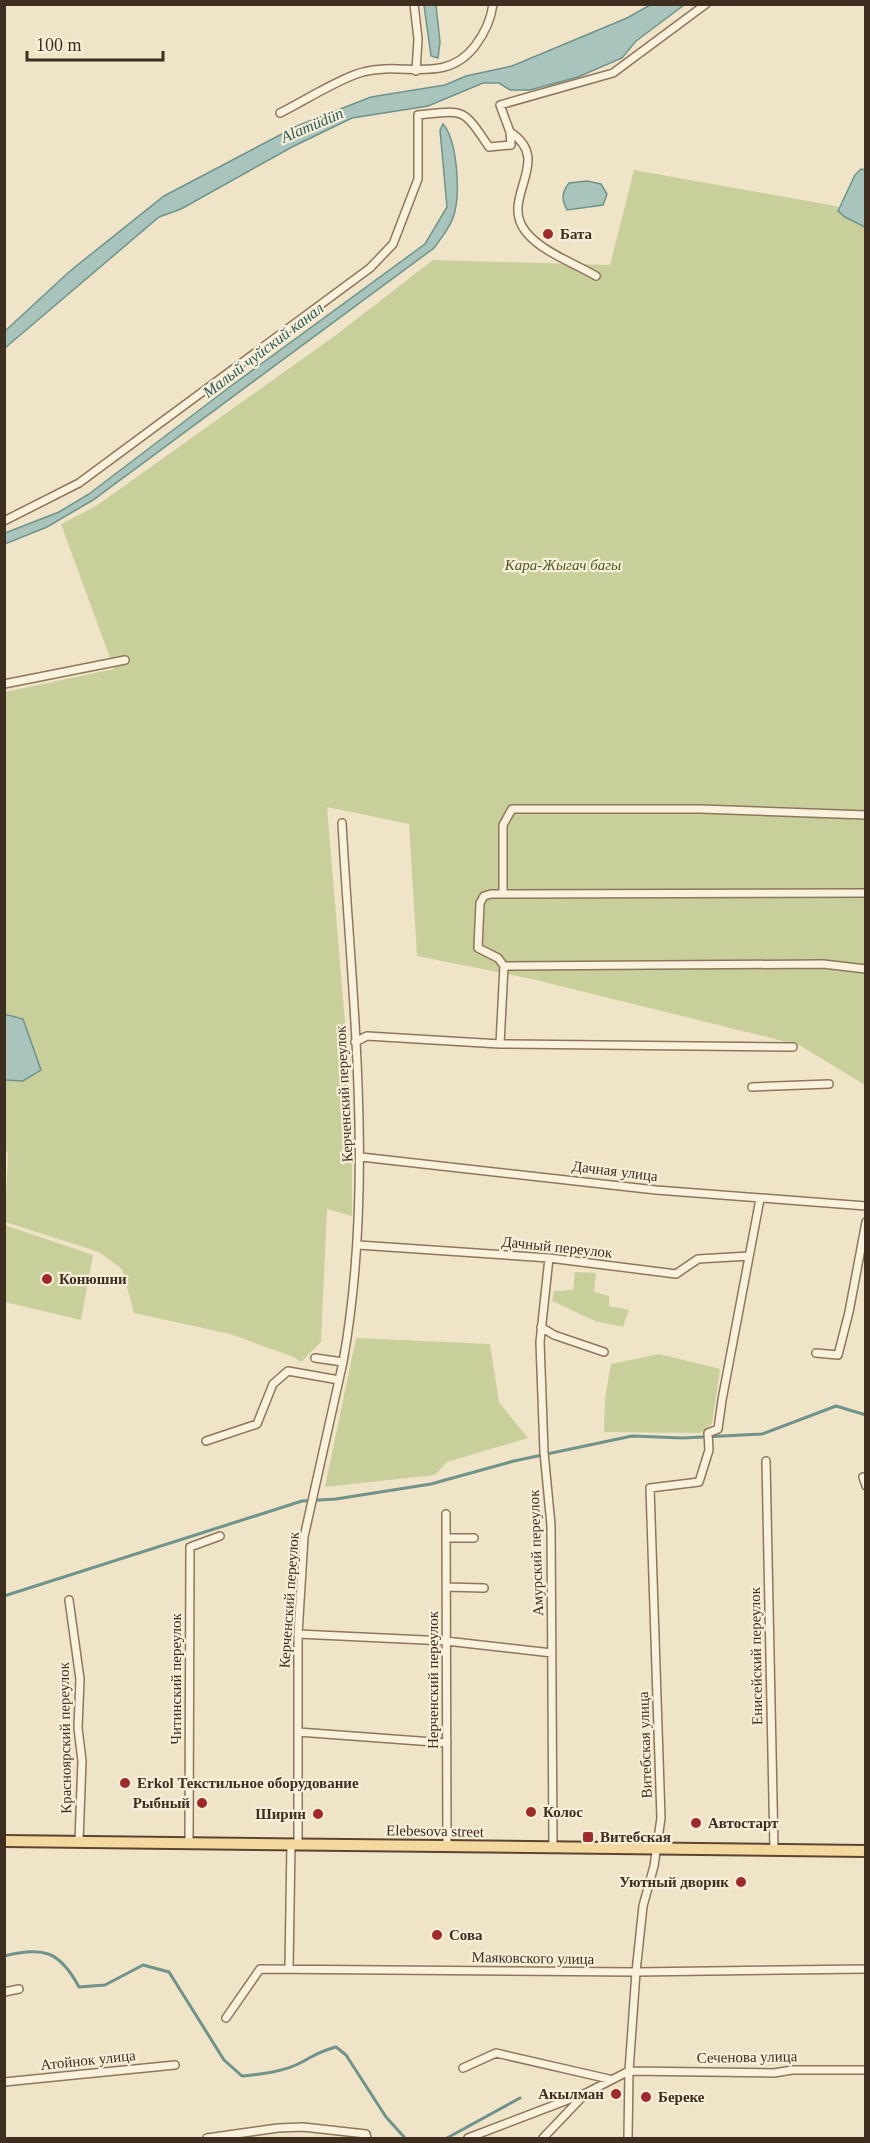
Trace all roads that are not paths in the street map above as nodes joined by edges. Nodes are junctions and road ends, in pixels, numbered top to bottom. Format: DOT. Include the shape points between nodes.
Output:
graph roads {
  1 [pos="414,4"];
  2 [pos="493,4"];
  3 [pos="706,4"];
  4 [pos="416,71"];
  5 [pos="280,113"];
  6 [pos="510,132"];
  7 [pos="596,276"];
  8 [pos="4,520"];
  9 [pos="125,660"];
  10 [pos="4,684"];
  11 [pos="866,815"];
  12 [pos="342,823"];
  13 [pos="503,893"];
  14 [pos="866,893"];
  15 [pos="504,966"];
  16 [pos="866,969"];
  17 [pos="355,1042"];
  18 [pos="500,1044"];
  19 [pos="793,1047"];
  20 [pos="829,1084"];
  21 [pos="752,1087"];
  22 [pos="361,1157"];
  23 [pos="759,1199"];
  24 [pos="866,1206"];
  25 [pos="866,1222"];
  26 [pos="358,1245"];
  27 [pos="749,1256"];
  28 [pos="549,1258"];
  29 [pos="541,1327"];
  30 [pos="604,1352"];
  31 [pos="816,1353"];
  32 [pos="315,1358"];
  33 [pos="343,1362"];
  34 [pos="339,1380"];
  35 [pos="206,1441"];
  36 [pos="766,1461"];
  37 [pos="863,1477"];
  38 [pos="866,1486"];
  39 [pos="446,1514"];
  40 [pos="220,1536"];
  41 [pos="446,1538"];
  42 [pos="474,1538"];
  43 [pos="446,1587"];
  44 [pos="484,1588"];
  45 [pos="69,1600"];
  46 [pos="298,1634"];
  47 [pos="446,1641"];
  48 [pos="552,1653"];
  49 [pos="298,1732"];
  50 [pos="447,1743"];
  51 [pos="4,1841"];
  52 [pos="79,1841"];
  53 [pos="189,1843"];
  54 [pos="295,1844"];
  55 [pos="447,1846"];
  56 [pos="553,1847"];
  57 [pos="657,1848"];
  58 [pos="774,1849"];
  59 [pos="866,1851"];
  60 [pos="289,1968"];
  61 [pos="866,1969"];
  62 [pos="636,1972"];
  63 [pos="19,1989"];
  64 [pos="4,1992"];
  65 [pos="226,2019"];
  66 [pos="175,2065"];
  67 [pos="463,2068"];
  68 [pos="866,2070"];
  69 [pos="629,2071"];
  70 [pos="609,2079"];
  71 [pos="4,2082"];
  72 [pos="586,2093"];
  73 [pos="207,2139"];
  74 [pos="367,2139"];
  75 [pos="468,2139"];
  76 [pos="543,2139"];
  77 [pos="628,2139"];
  1 -- 4 [label="street"];
  2 -- 4 [label="street" via="480,39 469,54 447,68"];
  3 -- 6 [label="street" via="613,73 500,105"];
  4 -- 5 [label="street" via="362,72"];
  6 -- 7 [label="street" via="523,140 530,159 519,198 524,230 534,241"];
  6 -- 8 [label="street" via="511,145 489,147 468,116 457,111 418,115 418,179 393,244 370,268 79,483"];
  9 -- 10 [label="street"];
  11 -- 13 [label="street" via="701,809 512,809 503,825"];
  12 -- 17 [label="street, Керченский переулок"];
  13 -- 14 [label="street"];
  13 -- 15 [label="street" via="483,897 477,929 480,950 498,958"];
  15 -- 16 [label="street" via="823,964"];
  15 -- 18 [label="street"];
  17 -- 18 [label="street" via="367,1036"];
  17 -- 22 [label="street, Керченский переулок"];
  18 -- 19 [label="street"];
  20 -- 21 [label="street"];
  22 -- 23 [label="street, Дачная улица"];
  22 -- 26 [label="street, Керченский переулок"];
  23 -- 24 [label="street, Дачная улица"];
  23 -- 27 [label="street"];
  25 -- 31 [label="street" via="838,1355"];
  26 -- 28 [label="street, Дачный переулок"];
  26 -- 33 [label="street, Керченский переулок" via="354,1301"];
  27 -- 28 [label="street, Дачный переулок" via="698,1259 676,1274"];
  27 -- 57 [label="street, Витебская улица" via="718,1429 708,1433 709,1450 699,1482 650,1488 661,1818"];
  28 -- 29 [label="street, Амурский переулок"];
  29 -- 30 [label="street"];
  29 -- 48 [label="street, Амурский переулок" via="541,1398 551,1525"];
  32 -- 33 [label="street"];
  33 -- 34 [label="street, Керченский переулок"];
  34 -- 35 [label="street" via="288,1371 273,1384 257,1424"];
  34 -- 46 [label="street, Керченский переулок" via="304,1537"];
  36 -- 58 [label="street, Енисейский переулок"];
  37 -- 38 [label="street"];
  39 -- 41 [label="street, Нерченский переулок"];
  40 -- 53 [label="street, Читинский переулок" via="190,1547"];
  41 -- 42 [label="street"];
  41 -- 43 [label="street, Нерченский переулок"];
  43 -- 44 [label="street"];
  43 -- 47 [label="street, Нерченский переулок"];
  45 -- 52 [label="street, Красноярский переулок" via="80,1679"];
  46 -- 47 [label="street"];
  46 -- 49 [label="street, Керченский переулок"];
  47 -- 48 [label="street"];
  47 -- 50 [label="street, Нерченский переулок"];
  48 -- 56 [label="street, Амурский переулок"];
  49 -- 50 [label="street"];
  49 -- 54 [label="street, Керченский переулок"];
  50 -- 55 [label="street, Нерченский переулок"];
  51 -- 52 [label="main road, Elebesova street"];
  52 -- 53 [label="main road, Elebesova street"];
  53 -- 54 [label="main road, Elebesova street"];
  54 -- 55 [label="main road, Elebesova street"];
  54 -- 60 [label="street, Керченский переулок"];
  55 -- 56 [label="main road, Elebesova street"];
  56 -- 57 [label="main road, Elebesova street"];
  57 -- 58 [label="main road, Elebesova street"];
  57 -- 62 [label="street, Витебская улица" via="643,1906"];
  58 -- 59 [label="main road, Elebesova street"];
  60 -- 62 [label="street, Маяковского улица"];
  60 -- 65 [label="street, Маяковского улица" via="260,1969"];
  61 -- 62 [label="street, Маяковского улица"];
  62 -- 69 [label="street, Витебская улица"];
  63 -- 64 [label="street"];
  66 -- 71 [label="street, Атойнок улица"];
  67 -- 70 [label="street" via="496,2053"];
  68 -- 69 [label="street, Сеченова улица"];
  69 -- 70 [label="street"];
  69 -- 77 [label="street, Витебская улица"];
  70 -- 72 [label="street"];
  72 -- 75 [label="street"];
  72 -- 76 [label="street"];
  73 -- 74 [label="street" via="303,2127 366,2134"];
}
